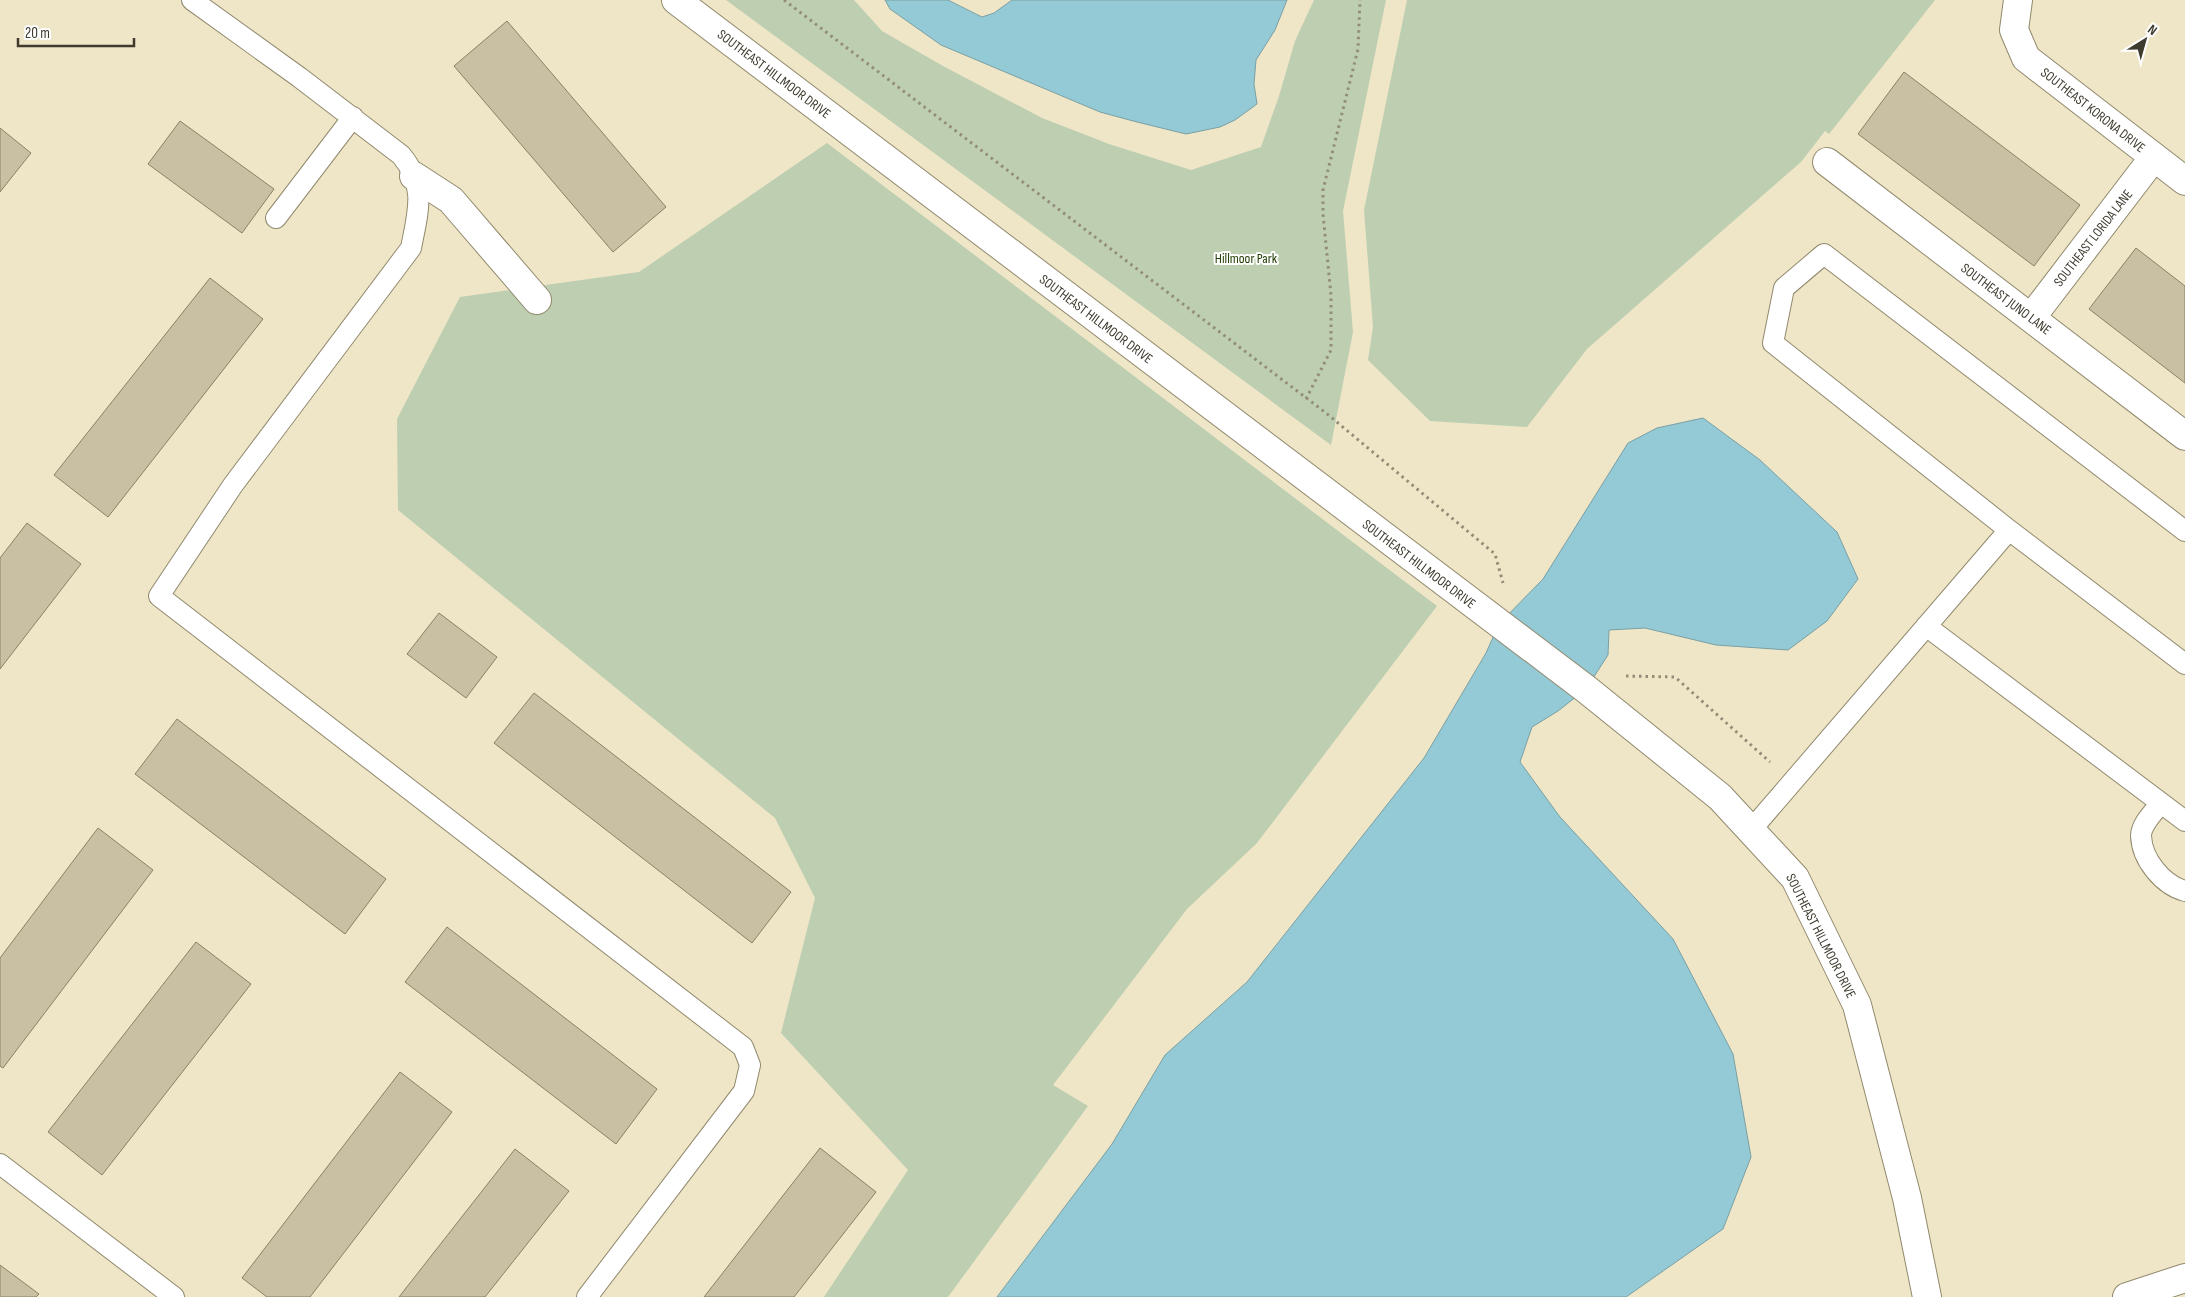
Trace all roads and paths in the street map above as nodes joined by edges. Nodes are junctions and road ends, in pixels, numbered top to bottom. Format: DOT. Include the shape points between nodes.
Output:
graph roads {
  1 [pos="192,0"];
  2 [pos="676,0"];
  3 [pos="784,0"];
  4 [pos="1360,0"];
  5 [pos="2018,0"];
  6 [pos="353,117"];
  7 [pos="2154,157"];
  8 [pos="1827,162"];
  9 [pos="414,176"];
  10 [pos="2185,181"];
  11 [pos="276,218"];
  12 [pos="537,300"];
  13 [pos="2031,318"];
  14 [pos="1306,399"];
  15 [pos="2185,436"];
  16 [pos="2009,530"];
  17 [pos="2185,530"];
  18 [pos="1504,585"];
  19 [pos="1926,626"];
  20 [pos="2185,664"];
  21 [pos="1625,676"];
  22 [pos="1775,769"];
  23 [pos="2161,803"];
  24 [pos="2185,821"];
  25 [pos="1751,830"];
  26 [pos="2185,891"];
  27 [pos="0,1164"];
  28 [pos="2185,1278"];
  29 [pos="174,1297"];
  30 [pos="587,1297"];
  31 [pos="1927,1297"];
  32 [pos="2127,1297"];
  1 -- 6 [label="lane"];
  2 -- 25 [label="street, SOUTHEAST HILLMOOR DRIVE" via="1586,689 1720,797"];
  3 -- 14 [label="path"];
  4 -- 14 [label="path" via="1355,65 1323,190 1331,296 1331,350"];
  5 -- 7 [label="street, SOUTHEAST KORONA DRIVE" via="2014,30 2026,58"];
  6 -- 9 [label="lane" via="401,155"];
  6 -- 11 [label="lane"];
  7 -- 10 [label="street, SOUTHEAST KORONA DRIVE"];
  7 -- 13 [label="street, SOUTHEAST LORIDA LANE"];
  8 -- 13 [label="street, SOUTHEAST JUNO LANE"];
  9 -- 12 [label="street" via="451,200"];
  9 -- 30 [label="lane" via="420,204 411,248 233,485 159,596 743,1047 750,1065 744,1091"];
  13 -- 15 [label="street, SOUTHEAST JUNO LANE"];
  14 -- 18 [label="path" via="1495,554"];
  16 -- 17 [label="lane" via="1773,343 1784,288 1824,254"];
  16 -- 19 [label="lane"];
  16 -- 20 [label="lane"];
  19 -- 23 [label="lane"];
  19 -- 25 [label="lane"];
  21 -- 22 [label="path" via="1675,677"];
  23 -- 24 [label="lane"];
  23 -- 26 [label="lane" via="2144,825 2141,836 2155,872 2167,883"];
  25 -- 31 [label="street, SOUTHEAST HILLMOOR DRIVE" via="1795,878 1857,1004 1906,1198"];
  27 -- 29 [label="lane"];
  28 -- 32 [label="street"];
}
